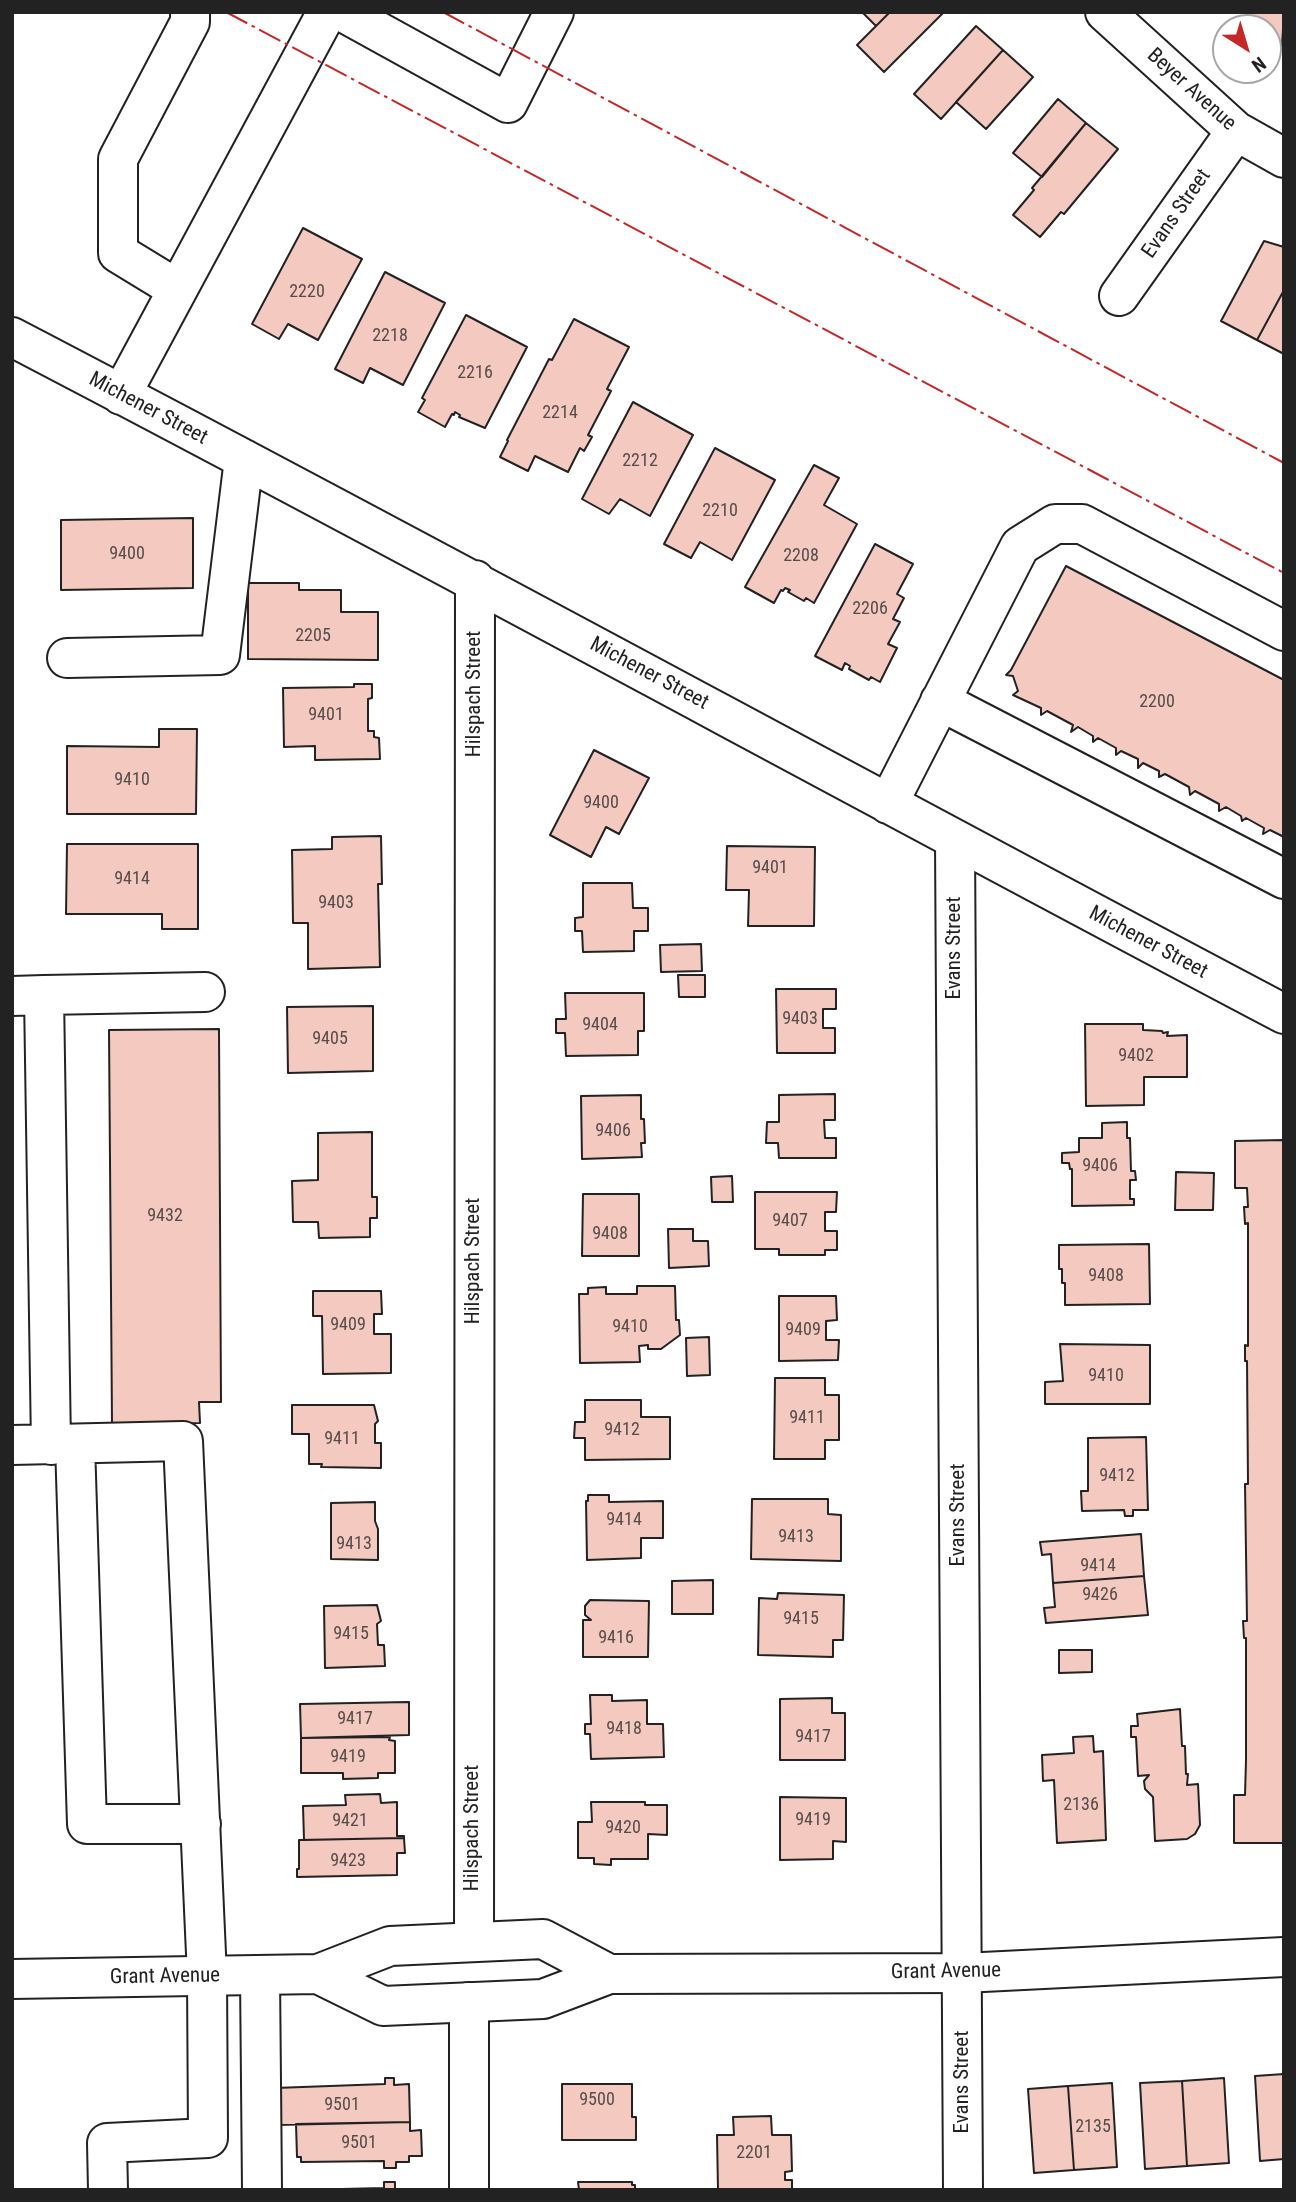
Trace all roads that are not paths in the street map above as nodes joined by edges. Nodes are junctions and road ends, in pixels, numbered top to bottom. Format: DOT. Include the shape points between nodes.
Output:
graph roads {
  1 [pos="190,12"];
  2 [pos="327,12"];
  3 [pos="343,12"];
  4 [pos="554,12"];
  5 [pos="1105,12"];
  6 [pos="1236,131"];
  7 [pos="1284,158"];
  8 [pos="177,289"];
  9 [pos="1119,296"];
  10 [pos="12,337"];
  11 [pos="121,395"];
  12 [pos="244,459"];
  13 [pos="475,580"];
  14 [pos="1284,631"];
  15 [pos="67,658"];
  16 [pos="940,701"];
  17 [pos="888,804"];
  18 [pos="955,840"];
  19 [pos="1284,879"];
  20 [pos="205,992"];
  21 [pos="28,995"];
  22 [pos="1284,1014"];
  23 [pos="63,1444"];
  24 [pos="12,1445"];
  25 [pos="201,1824"];
  26 [pos="474,1942"];
  27 [pos="1284,1957"];
  28 [pos="963,1973"];
  29 [pos="609,1974"];
  30 [pos="260,1975"];
  31 [pos="318,1975"];
  32 [pos="207,1976"];
  33 [pos="12,1979"];
  34 [pos="469,2002"];
  35 [pos="108,2190"];
  36 [pos="262,2190"];
  37 [pos="469,2190"];
  38 [pos="963,2190"];
  1 -- 8 [label="street" via="190,22 118,159 118,253"];
  2 -- 8 [label="street"];
  3 -- 4 [label="street" via="508,103"];
  5 -- 6 [label="street, Beyer Avenue"];
  6 -- 7 [label="street, Beyer Avenue"];
  6 -- 9 [label="street, Evans Street"];
  8 -- 11 [label="street"];
  10 -- 11 [label="street, Michener Street"];
  11 -- 12 [label="street, Michener Street"];
  12 -- 13 [label="street, Michener Street"];
  12 -- 15 [label="street" via="220,655"];
  13 -- 17 [label="street, Michener Street"];
  13 -- 26 [label="street, Hilspach Street"];
  14 -- 16 [label="street" via="1082,524 1055,524 1020,546"];
  16 -- 17 [label="street"];
  16 -- 19 [label="street"];
  17 -- 18 [label="street, Michener Street"];
  18 -- 22 [label="street, Michener Street"];
  18 -- 28 [label="street, Evans Street"];
  20 -- 21 [label="street"];
  21 -- 23 [label="street"];
  23 -- 24 [label="street"];
  23 -- 25 [label="street" via="86,1824"];
  23 -- 25 [label="street" via="183,1441"];
  25 -- 32 [label="street"];
  26 -- 29 [label="street, Grant Avenue" via="543,1939"];
  26 -- 31 [label="street, Grant Avenue" via="390,1946"];
  27 -- 28 [label="street, Grant Avenue"];
  28 -- 29 [label="street, Grant Avenue"];
  28 -- 38 [label="street, Evans Street"];
  29 -- 34 [label="street, Grant Avenue" via="543,1998"];
  30 -- 31 [label="street, Grant Avenue"];
  30 -- 32 [label="street, Grant Avenue"];
  30 -- 36 [label="street"];
  31 -- 34 [label="street, Grant Avenue" via="383,2006"];
  32 -- 33 [label="street, Grant Avenue"];
  32 -- 35 [label="street" via="208,2137 107,2143"];
  34 -- 37 [label="street"];
}
